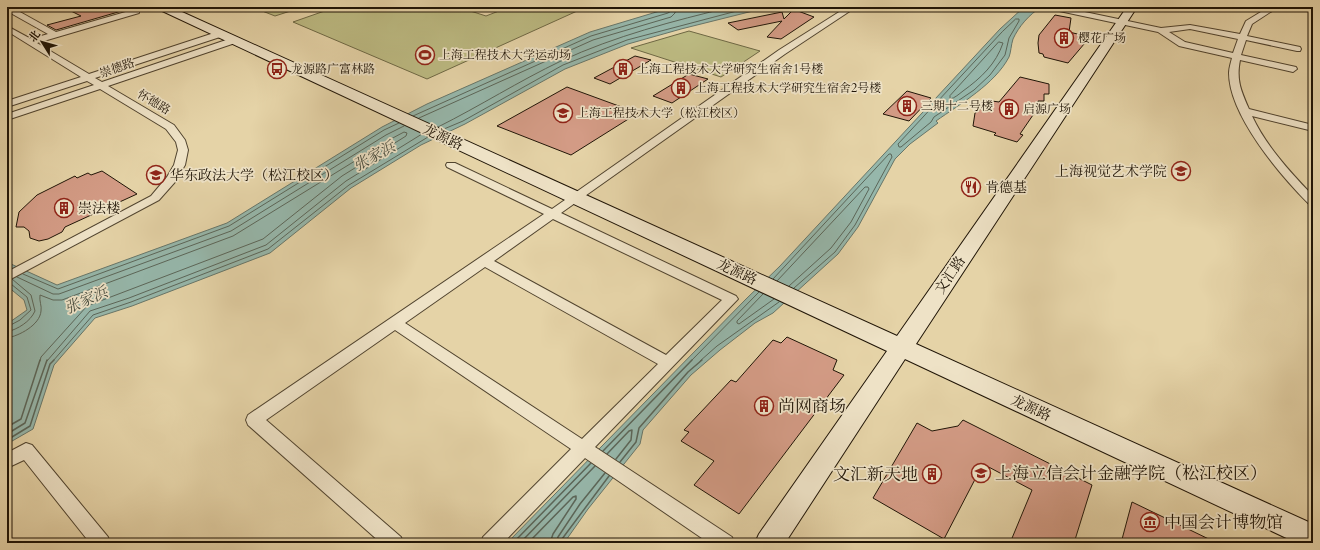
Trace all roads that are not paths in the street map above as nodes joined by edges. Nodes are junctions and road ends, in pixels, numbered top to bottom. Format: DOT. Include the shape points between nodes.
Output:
graph roads {
  1 [pos="12,7"];
  2 [pos="127,7"];
  3 [pos="162,7"];
  4 [pos="852,7"];
  5 [pos="1050,7"];
  6 [pos="1132,7"];
  7 [pos="1274,7"];
  8 [pos="7,8"];
  9 [pos="28,20"];
  10 [pos="1121,22"];
  11 [pos="8,30"];
  12 [pos="1161,30"];
  13 [pos="220,34"];
  14 [pos="55,35"];
  15 [pos="1243,37"];
  16 [pos="234,40"];
  17 [pos="30,42"];
  18 [pos="1297,48"];
  19 [pos="1236,57"];
  20 [pos="1293,69"];
  21 [pos="86,77"];
  22 [pos="101,86"];
  23 [pos="7,104"];
  24 [pos="1245,111"];
  25 [pos="7,117"];
  26 [pos="1313,128"];
  27 [pos="451,165"];
  28 [pos="574,197"];
  29 [pos="1313,202"];
  30 [pos="552,214"];
  31 [pos="484,261"];
  32 [pos="7,277"];
  33 [pos="395,323"];
  34 [pos="901,348"];
  35 [pos="668,363"];
  36 [pos="583,448"];
  37 [pos="7,460"];
  38 [pos="1313,537"];
  39 [pos="101,543"];
  40 [pos="394,543"];
  41 [pos="490,543"];
  42 [pos="725,543"];
  43 [pos="769,543"];
  1 -- 8 [label="street"];
  2 -- 14 [label="street" via="136,11"];
  3 -- 13 [label="main road, 龙源路"];
  4 -- 28 [label="street"];
  5 -- 10 [label="street"];
  6 -- 10 [label="main road, 文汇路"];
  7 -- 15 [label="street" via="1249,23"];
  8 -- 9 [label="street"];
  9 -- 11 [label="street"];
  9 -- 14 [label="street"];
  10 -- 12 [label="street"];
  10 -- 34 [label="main road, 文汇路"];
  11 -- 17 [label="street, 怀德路"];
  12 -- 15 [label="street" via="1190,27"];
  12 -- 19 [label="street" via="1182,44"];
  13 -- 16 [label="main road, 龙源路"];
  13 -- 21 [label="street, 崇德路"];
  14 -- 17 [label="street"];
  15 -- 18 [label="street"];
  15 -- 19 [label="street"];
  16 -- 22 [label="street, 崇德路"];
  16 -- 28 [label="main road, 龙源路"];
  17 -- 21 [label="street, 怀德路"];
  19 -- 20 [label="street"];
  19 -- 24 [label="street" via="1236,91"];
  21 -- 22 [label="street, 怀德路"];
  21 -- 23 [label="street, 崇德路"];
  22 -- 25 [label="street, 崇德路"];
  22 -- 32 [label="street, 怀德路" via="170,127 181,141 183,158 172,178 155,198"];
  24 -- 26 [label="street"];
  24 -- 29 [label="street" via="1255,132 1292,181"];
  27 -- 30 [label="street"];
  28 -- 30 [label="street"];
  28 -- 34 [label="main road, 龙源路"];
  30 -- 31 [label="street"];
  30 -- 35 [label="street" via="730,298"];
  31 -- 33 [label="street"];
  31 -- 35 [label="street"];
  33 -- 36 [label="street"];
  33 -- 40 [label="street" via="254,420"];
  34 -- 38 [label="main road, 龙源路"];
  34 -- 43 [label="main road, 文汇路"];
  35 -- 36 [label="street"];
  36 -- 41 [label="street"];
  36 -- 42 [label="street"];
  37 -- 39 [label="street" via="26,450"];
}
